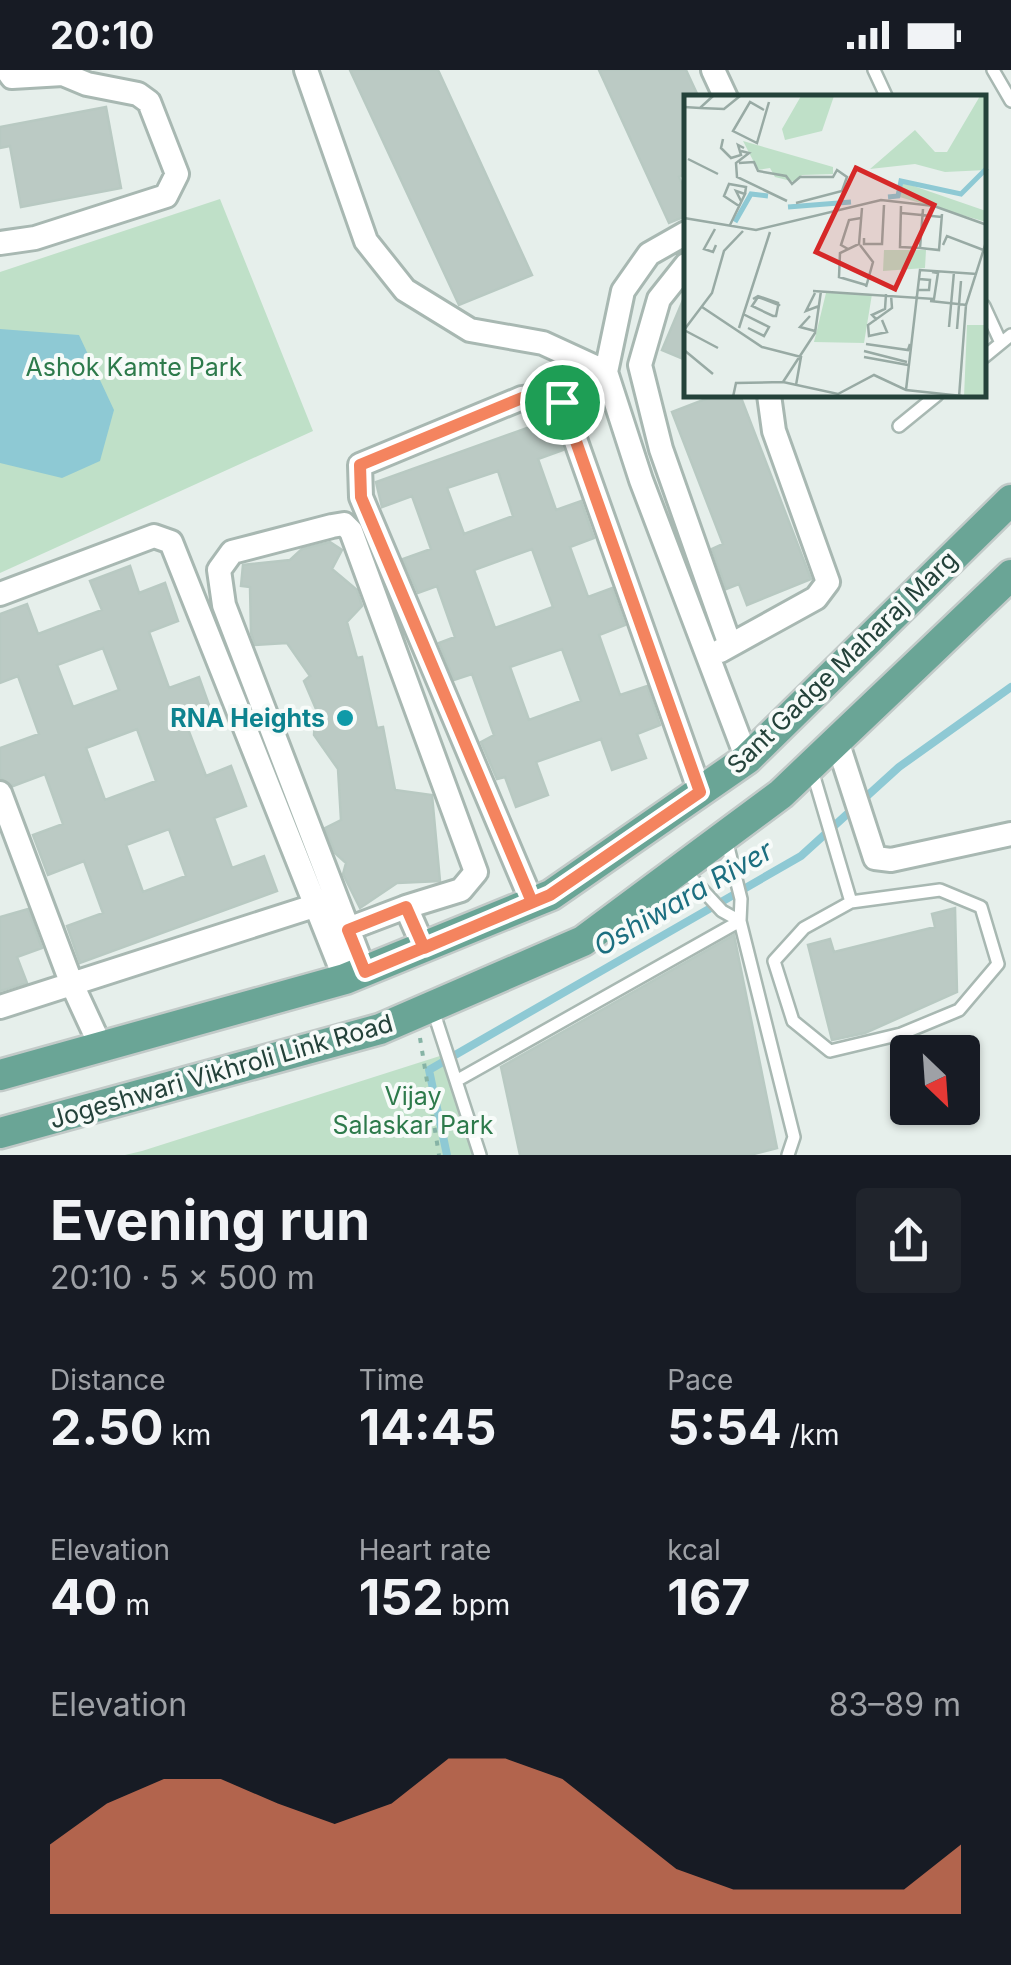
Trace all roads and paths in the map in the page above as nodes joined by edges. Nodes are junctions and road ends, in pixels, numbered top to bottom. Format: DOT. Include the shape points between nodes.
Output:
graph roads {
  1 [pos="7,70"];
  2 [pos="306,70"];
  3 [pos="713,70"];
  4 [pos="874,70"];
  5 [pos="993,70"];
  6 [pos="725,95"];
  7 [pos="885,95"];
  8 [pos="1011,101"];
  9 [pos="684,234"];
  10 [pos="0,243"];
  11 [pos="684,268"];
  12 [pos="986,309"];
  13 [pos="1006,339"];
  14 [pos="986,355"];
  15 [pos="606,372"];
  16 [pos="769,398"];
  17 [pos="933,398"];
  18 [pos="899,426"];
  19 [pos="1011,500"];
  20 [pos="1011,575"];
  21 [pos="0,594"];
  22 [pos="730,645"];
  23 [pos="708,658"];
  24 [pos="837,741"];
  25 [pos="748,759"];
  26 [pos="810,766"];
  27 [pos="700,792"];
  28 [pos="0,793"];
  29 [pos="1011,834"];
  30 [pos="725,836"];
  31 [pos="682,868"];
  32 [pos="532,902"];
  33 [pos="851,902"];
  34 [pos="314,906"];
  35 [pos="406,907"];
  36 [pos="740,921"];
  37 [pos="348,930"];
  38 [pos="424,948"];
  39 [pos="355,976"];
  40 [pos="71,982"];
  41 [pos="0,1007"];
  42 [pos="424,1010"];
  43 [pos="101,1047"];
  44 [pos="0,1075"];
  45 [pos="456,1081"];
  46 [pos="0,1133"];
  47 [pos="440,1155"];
  48 [pos="480,1155"];
  49 [pos="788,1155"];
  1 -- 10 [label="street" via="12,76 63,74 138,94 148,102 177,174 166,196"];
  2 -- 15 [label="street" via="366,241 405,290 470,330 543,342"];
  3 -- 6 [label="street"];
  4 -- 7 [label="lane"];
  5 -- 8 [label="lane"];
  9 -- 15 [label="street" via="649,254 624,291"];
  11 -- 22 [label="street" via="659,299 640,365 661,449"];
  12 -- 13 [label="lane"];
  13 -- 14 [label="lane"];
  15 -- 23 [label="street"];
  16 -- 22 [label="street" via="774,430 828,582 816,598"];
  17 -- 18 [label="lane"];
  19 -- 25 [label="main road, Sant Gadge Maharaj Marg"];
  20 -- 24 [label="main road, Jogeshwari Vikhroli Link Road"];
  21 -- 34 [label="street" via="154,536 171,542"];
  22 -- 23 [label="street"];
  23 -- 25 [label="street"];
  24 -- 26 [label="main road, Jogeshwari Vikhroli Link Road"];
  24 -- 29 [label="street" via="873,854 885,861"];
  25 -- 27 [label="main road, Sant Gadge Maharaj Marg"];
  26 -- 30 [label="main road, Jogeshwari Vikhroli Link Road"];
  26 -- 33 [label="lane"];
  27 -- 32 [label="main road, Sant Gadge Maharaj Marg"];
  27 -- 32 [label="street" via="562,402 550,394 522,398 360,465 361,497"];
  28 -- 40 [label="street"];
  30 -- 31 [label="main road, Jogeshwari Vikhroli Link Road"];
  30 -- 36 [label="lane"];
  31 -- 36 [label="lane"];
  31 -- 42 [label="main road, Jogeshwari Vikhroli Link Road" via="583,942"];
  32 -- 38 [label="main road, Sant Gadge Maharaj Marg"];
  33 -- 33 [label="lane" via="804,928 774,961 793,1021 830,1051 901,1034 960,1010 998,964 981,906 940,890"];
  34 -- 39 [label="street"];
  34 -- 40 [label="street"];
  35 -- 37 [label="street"];
  35 -- 37 [label="street" via="461,890 476,872 350,531 344,524 332,526 232,552 219,570 224,605"];
  35 -- 38 [label="street"];
  36 -- 45 [label="lane"];
  36 -- 49 [label="lane" via="794,1137"];
  37 -- 39 [label="street"];
  38 -- 39 [label="main road, Sant Gadge Maharaj Marg"];
  39 -- 43 [label="main road, Sant Gadge Maharaj Marg"];
  40 -- 41 [label="street"];
  40 -- 43 [label="street"];
  42 -- 45 [label="lane"];
  42 -- 46 [label="main road, Jogeshwari Vikhroli Link Road" via="380,1029"];
  42 -- 47 [label="path"];
  43 -- 44 [label="main road, Sant Gadge Maharaj Marg"];
  45 -- 48 [label="lane"];
}
